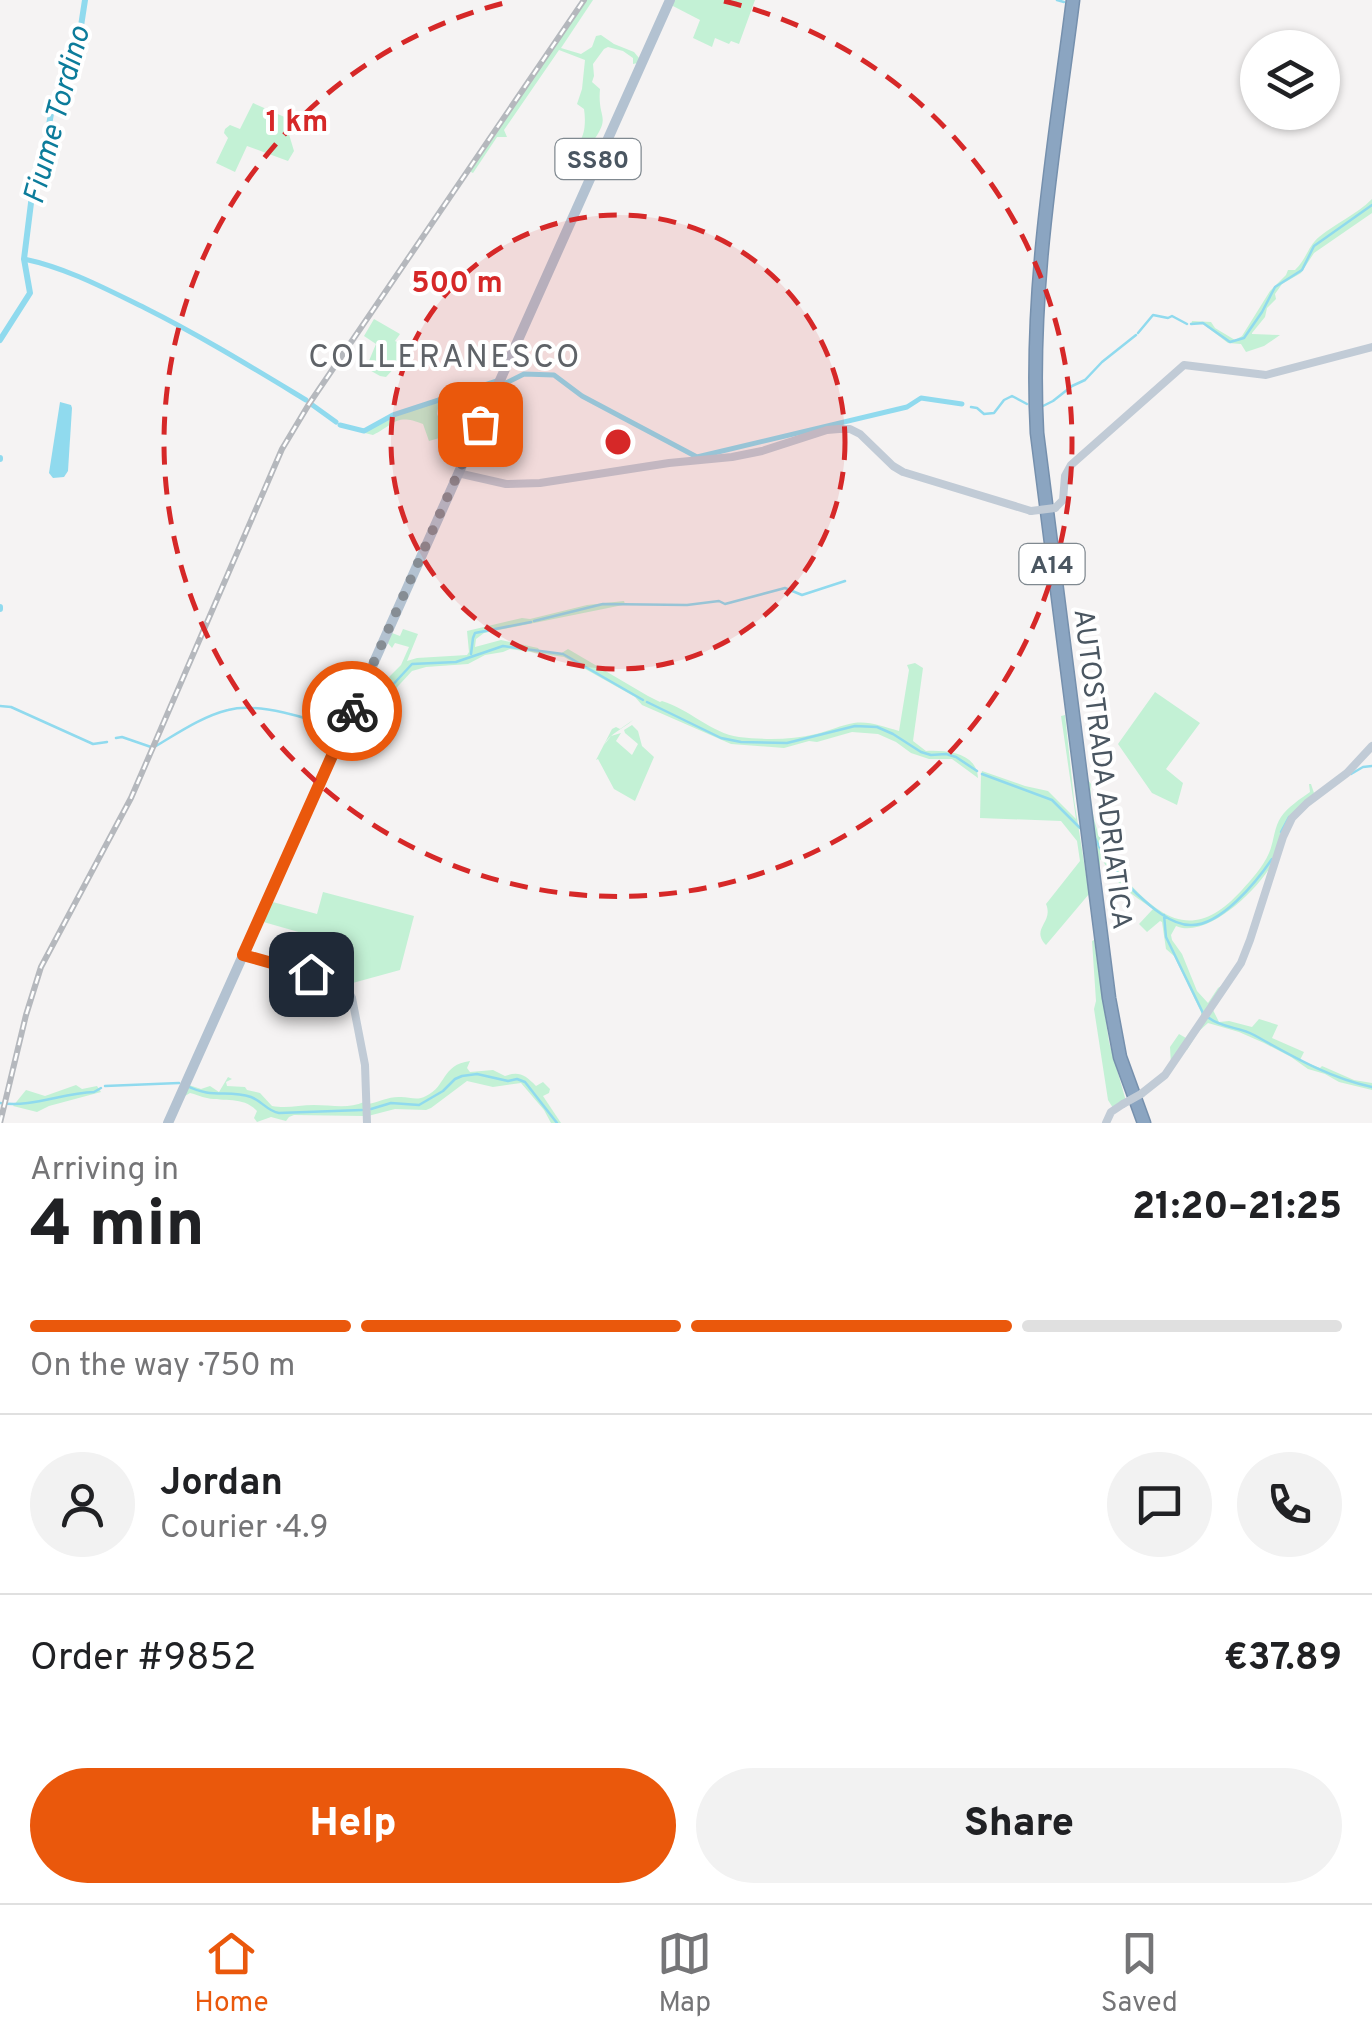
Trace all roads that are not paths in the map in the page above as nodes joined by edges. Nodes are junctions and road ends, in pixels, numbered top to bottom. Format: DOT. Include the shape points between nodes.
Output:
graph roads {
  1 [pos="670,0"];
  2 [pos="1071,0"];
  3 [pos="1372,347"];
  4 [pos="466,471"];
  5 [pos="1372,746"];
  6 [pos="249,957"];
  7 [pos="168,1123"];
  8 [pos="367,1123"];
  9 [pos="1106,1123"];
  10 [pos="1142,1123"];
  1 -- 4 [label="main road, SS80" via="499,382"];
  2 -- 10 [label="highway, AUTOSTRADA ADRIATICA / A14" via="1037,300 1037,433 1109,998"];
  3 -- 4 [label="street, bridge" via="1266,375 1184,365 1071,465 1055,508 1031,511 903,472 860,434 839,429 732,457 582,478 516,485"];
  4 -- 6 [label="main road, SS80" via="453,483"];
  5 -- 9 [label="street, bridge" via="1292,818 1240,963 1164,1075"];
  6 -- 7 [label="main road, SS80"];
  6 -- 8 [label="street" via="346,986 365,1065"];
}
